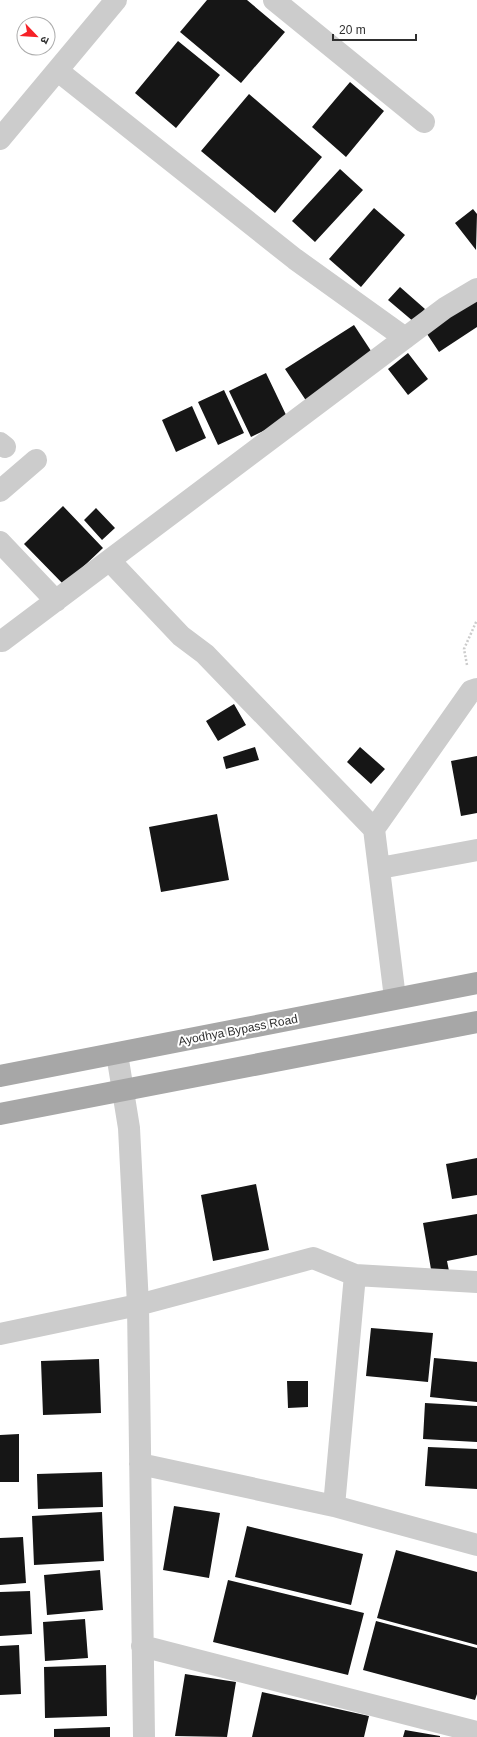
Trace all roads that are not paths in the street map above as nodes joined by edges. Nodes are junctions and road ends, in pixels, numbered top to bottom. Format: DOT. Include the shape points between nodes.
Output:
graph roads {
  1 [pos="116,0"];
  2 [pos="274,0"];
  3 [pos="58,71"];
  4 [pos="424,122"];
  5 [pos="0,139"];
  6 [pos="477,289"];
  7 [pos="405,338"];
  8 [pos="36,460"];
  9 [pos="0,491"];
  10 [pos="0,542"];
  11 [pos="110,561"];
  12 [pos="56,601"];
  13 [pos="2,641"];
  14 [pos="474,690"];
  15 [pos="374,829"];
  16 [pos="477,850"];
  17 [pos="380,868"];
  18 [pos="477,983"];
  19 [pos="395,998"];
  20 [pos="477,1022"];
  21 [pos="117,1054"];
  22 [pos="0,1076"];
  23 [pos="124,1090"];
  24 [pos="0,1114"];
  25 [pos="355,1275"];
  26 [pos="476,1283"];
  27 [pos="138,1305"];
  28 [pos="0,1334"];
  29 [pos="140,1464"];
  30 [pos="334,1506"];
  31 [pos="477,1545"];
  32 [pos="142,1646"];
  33 [pos="477,1732"];
  34 [pos="144,1737"];
  1 -- 3 [label="street"];
  2 -- 4 [label="street"];
  3 -- 5 [label="street"];
  3 -- 7 [label="street" via="295,259"];
  6 -- 7 [label="street" via="445,308"];
  7 -- 11 [label="street"];
  8 -- 9 [label="street"];
  10 -- 12 [label="street"];
  11 -- 12 [label="street"];
  11 -- 15 [label="street" via="181,636 205,654"];
  12 -- 13 [label="street"];
  14 -- 15 [label="street"];
  15 -- 17 [label="street"];
  16 -- 17 [label="street"];
  17 -- 19 [label="street"];
  18 -- 19 [label="main road, Ayodhya Bypass Road"];
  19 -- 21 [label="main road, Ayodhya Bypass Road"];
  20 -- 23 [label="main road"];
  21 -- 22 [label="main road, Ayodhya Bypass Road"];
  21 -- 23 [label="street"];
  23 -- 24 [label="main road"];
  23 -- 27 [label="street" via="129,1128"];
  25 -- 26 [label="street"];
  25 -- 27 [label="street" via="313,1258"];
  25 -- 30 [label="street"];
  27 -- 28 [label="street"];
  27 -- 29 [label="street"];
  29 -- 30 [label="street"];
  29 -- 32 [label="street"];
  30 -- 31 [label="street"];
  32 -- 33 [label="street"];
  32 -- 34 [label="street"];
}
